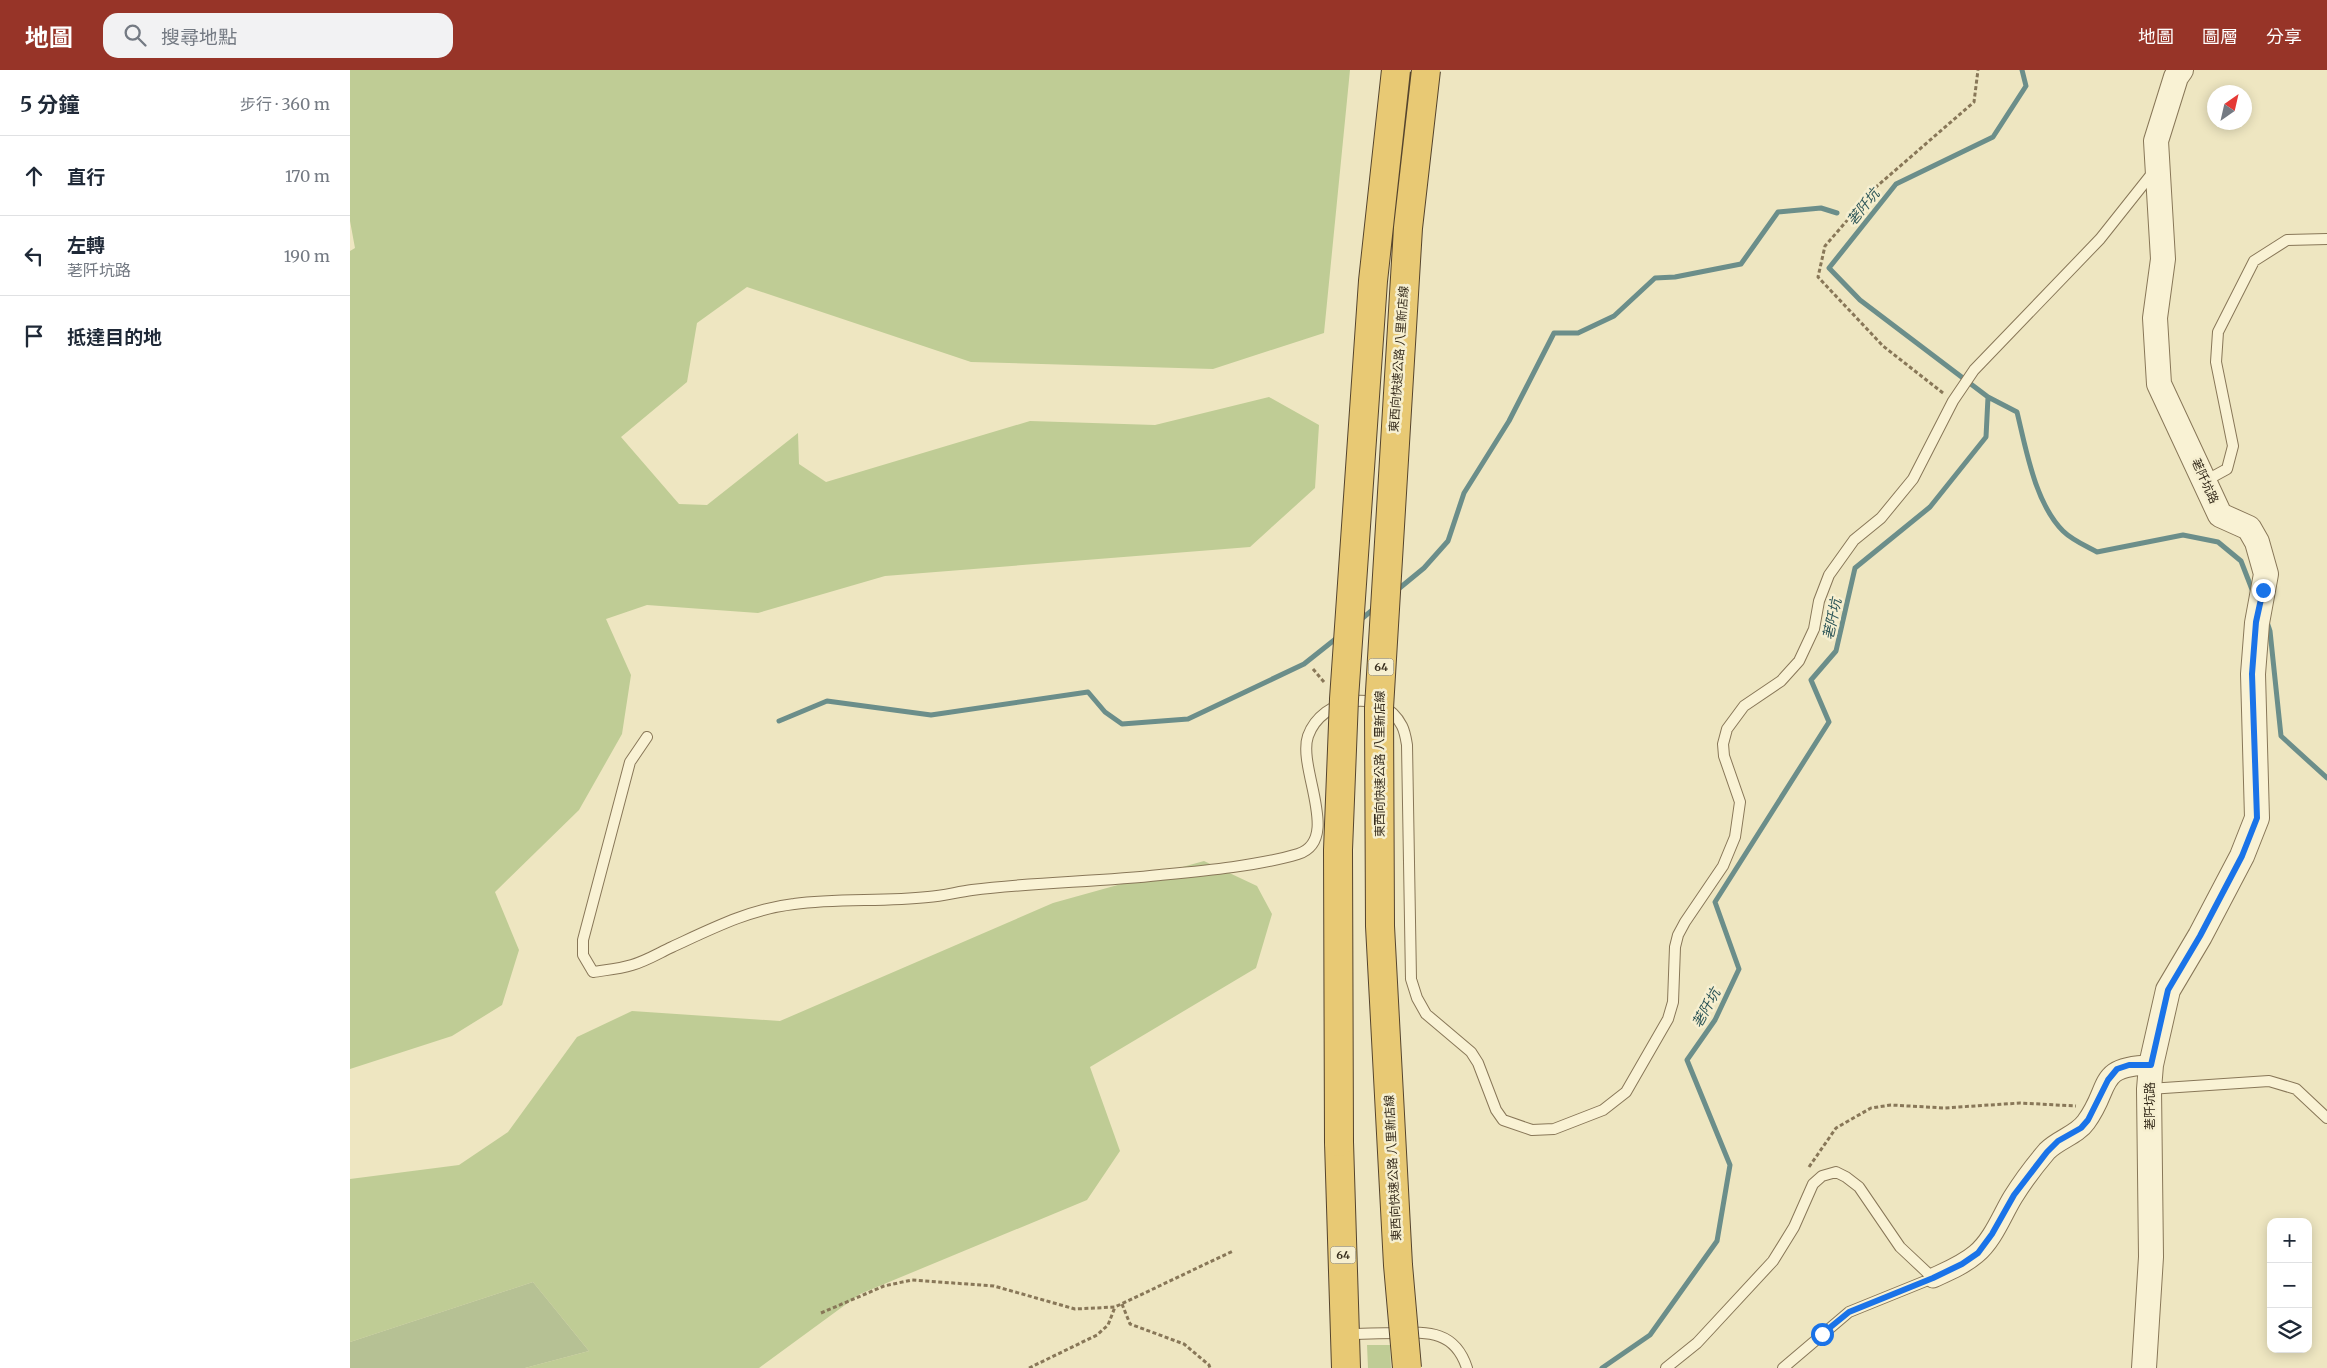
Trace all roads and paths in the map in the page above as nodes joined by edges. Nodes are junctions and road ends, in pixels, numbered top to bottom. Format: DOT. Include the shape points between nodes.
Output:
graph roads {
  1 [pos="1396,70"];
  2 [pos="1426,70"];
  3 [pos="1978,70"];
  4 [pos="2181,70"];
  5 [pos="2156,168"];
  6 [pos="2327,239"];
  7 [pos="1955,398"];
  8 [pos="2205,482"];
  9 [pos="647,737"];
  10 [pos="2151,1065"];
  11 [pos="2149,1089"];
  12 [pos="2094,1107"];
  13 [pos="2327,1118"];
  14 [pos="1807,1170"];
  15 [pos="1233,1251"];
  16 [pos="1933,1278"];
  17 [pos="1122,1304"];
  18 [pos="1115,1307"];
  19 [pos="821,1313"];
  20 [pos="1345,1334"];
  21 [pos="1029,1368"];
  22 [pos="1210,1368"];
  23 [pos="1346,1368"];
  24 [pos="1407,1368"];
  25 [pos="1467,1368"];
  26 [pos="1666,1368"];
  27 [pos="1782,1368"];
  28 [pos="2144,1368"];
  1 -- 20 [label="highway, 64, bridge" via="1373,281 1344,699 1338,850 1339,1142"];
  2 -- 24 [label="highway, 東西向快速公路 八里新店線 / 64, bridge" via="1408,228 1379,708 1380,926 1398,1265"];
  3 -- 7 [label="path" via="1974,102 1876,187 1826,246 1818,277 1882,346"];
  4 -- 5 [label="street, 荖阡坑路" via="2156,141"];
  5 -- 7 [label="lane" via="2095,245 1974,370"];
  5 -- 8 [label="street, 荖阡坑路" via="2163,260 2156,318 2159,384"];
  6 -- 8 [label="lane" via="2286,240 2254,261 2218,332 2216,362 2233,446 2226,470"];
  7 -- 9 [label="lane" via="1913,479 1882,518 1854,540 1829,575 1819,601 1814,629 1799,661 1781,681 1744,706 1727,729 1724,756 1740,802 1738,820 1723,866 1678,935 1673,1002 1664,1027 1626,1092 1603,1110 1554,1130 1532,1130 1503,1120 1478,1063 1470,1052 1426,1014 1417,998 1411,979 1407,745 1402,726 1391,712 1371,702 1352,700 1332,706 1317,718 1308,735 1305,750 1318,833 1313,844 1303,852 1191,872 1109,881 972,890 928,897 793,904 734,918 633,965 592,972 583,955 583,940 630,762"];
  8 -- 10 [label="street, 荖阡坑路" via="2220,516 2249,528 2266,574 2256,622 2252,674 2257,818 2242,856 2168,990"];
  10 -- 11 [label="street, 荖阡坑路"];
  10 -- 12 [label="street" via="2129,1065 2117,1069"];
  11 -- 13 [label="lane" via="2269,1081 2296,1089"];
  11 -- 28 [label="street, 荖阡坑路" via="2151,1257"];
  12 -- 14 [label="path" via="2020,1103 1871,1108 1836,1128"];
  12 -- 16 [label="street" via="2081,1128 2058,1141 2047,1152 2014,1195 1978,1253"];
  15 -- 17 [label="path"];
  16 -- 26 [label="lane" via="1900,1247 1859,1187 1836,1172 1822,1176 1813,1184 1794,1227 1773,1261 1697,1343"];
  16 -- 27 [label="lane" via="1849,1312"];
  17 -- 18 [label="path"];
  17 -- 22 [label="path" via="1130,1324 1184,1344"];
  18 -- 19 [label="path" via="1075,1309 994,1286 912,1280 884,1286"];
  18 -- 21 [label="path" via="1108,1325 1097,1335"];
  20 -- 23 [label="highway, 64"];
  20 -- 25 [label="lane" via="1426,1332 1440,1335 1453,1343"];
}
